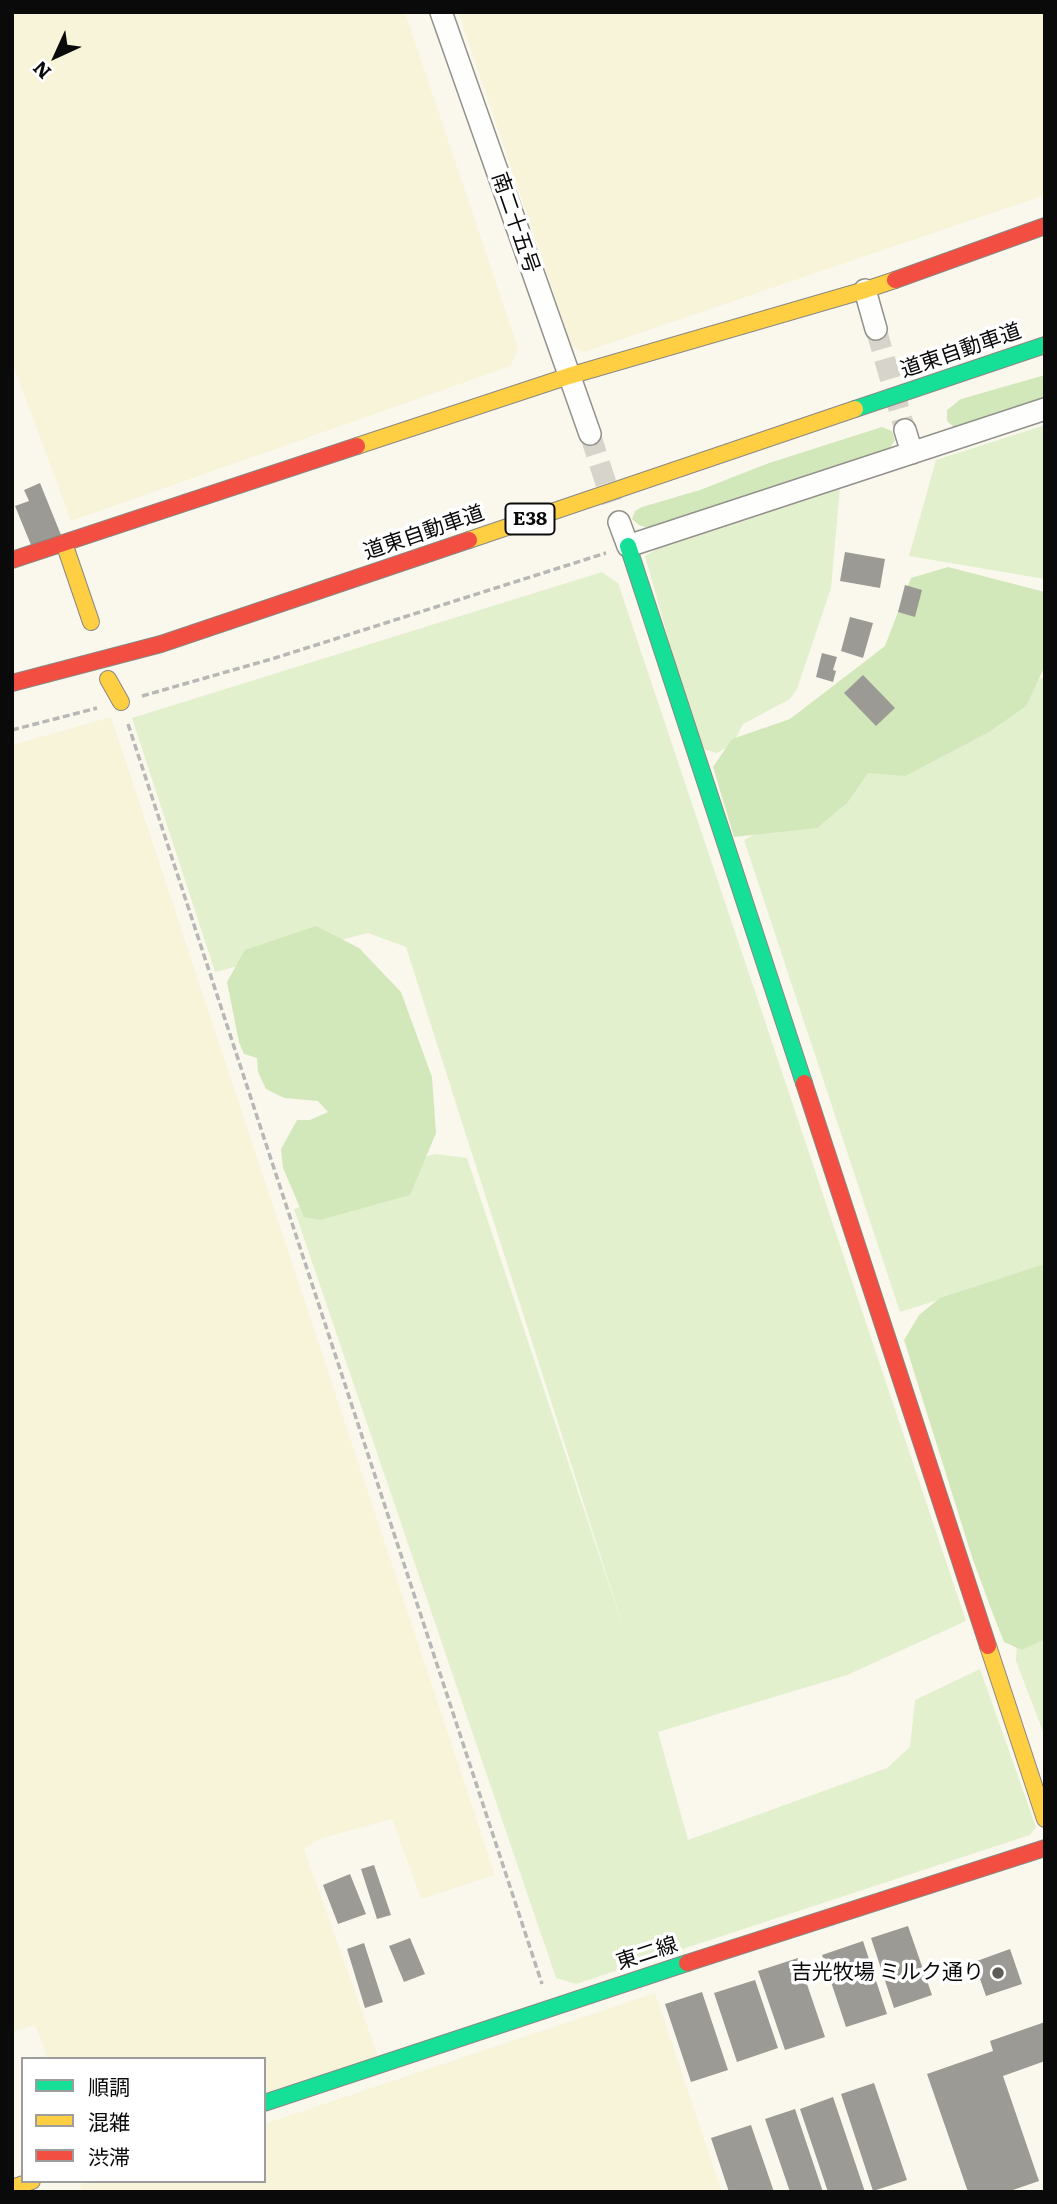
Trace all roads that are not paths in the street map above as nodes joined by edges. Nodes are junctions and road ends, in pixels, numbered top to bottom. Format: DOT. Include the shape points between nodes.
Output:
graph roads {
  1 [pos="441,12"];
  2 [pos="1045,226"];
  3 [pos="865,290"];
  4 [pos="876,329"];
  5 [pos="1045,345"];
  6 [pos="569,376"];
  7 [pos="1045,409"];
  8 [pos="905,430"];
  9 [pos="590,434"];
  10 [pos="912,453"];
  11 [pos="619,522"];
  12 [pos="64,543"];
  13 [pos="628,546"];
  14 [pos="12,560"];
  15 [pos="90,622"];
  16 [pos="108,678"];
  17 [pos="12,683"];
  18 [pos="121,702"];
  19 [pos="1045,1819"];
  20 [pos="1045,1849"];
  21 [pos="266,2102"];
  1 -- 6 [label="street, 南二十五号"];
  2 -- 3 [label="main road"];
  3 -- 4 [label="street"];
  3 -- 6 [label="main road"];
  5 -- 17 [label="main road, 道東自動車道 / E38" via="161,643"];
  6 -- 9 [label="street, 南二十五号"];
  6 -- 12 [label="main road"];
  7 -- 10 [label="street"];
  8 -- 10 [label="street"];
  10 -- 13 [label="street"];
  11 -- 13 [label="street"];
  12 -- 14 [label="main road"];
  12 -- 15 [label="main road"];
  13 -- 19 [label="main road"];
  16 -- 18 [label="main road"];
  20 -- 21 [label="main road, 東二線"];
}
